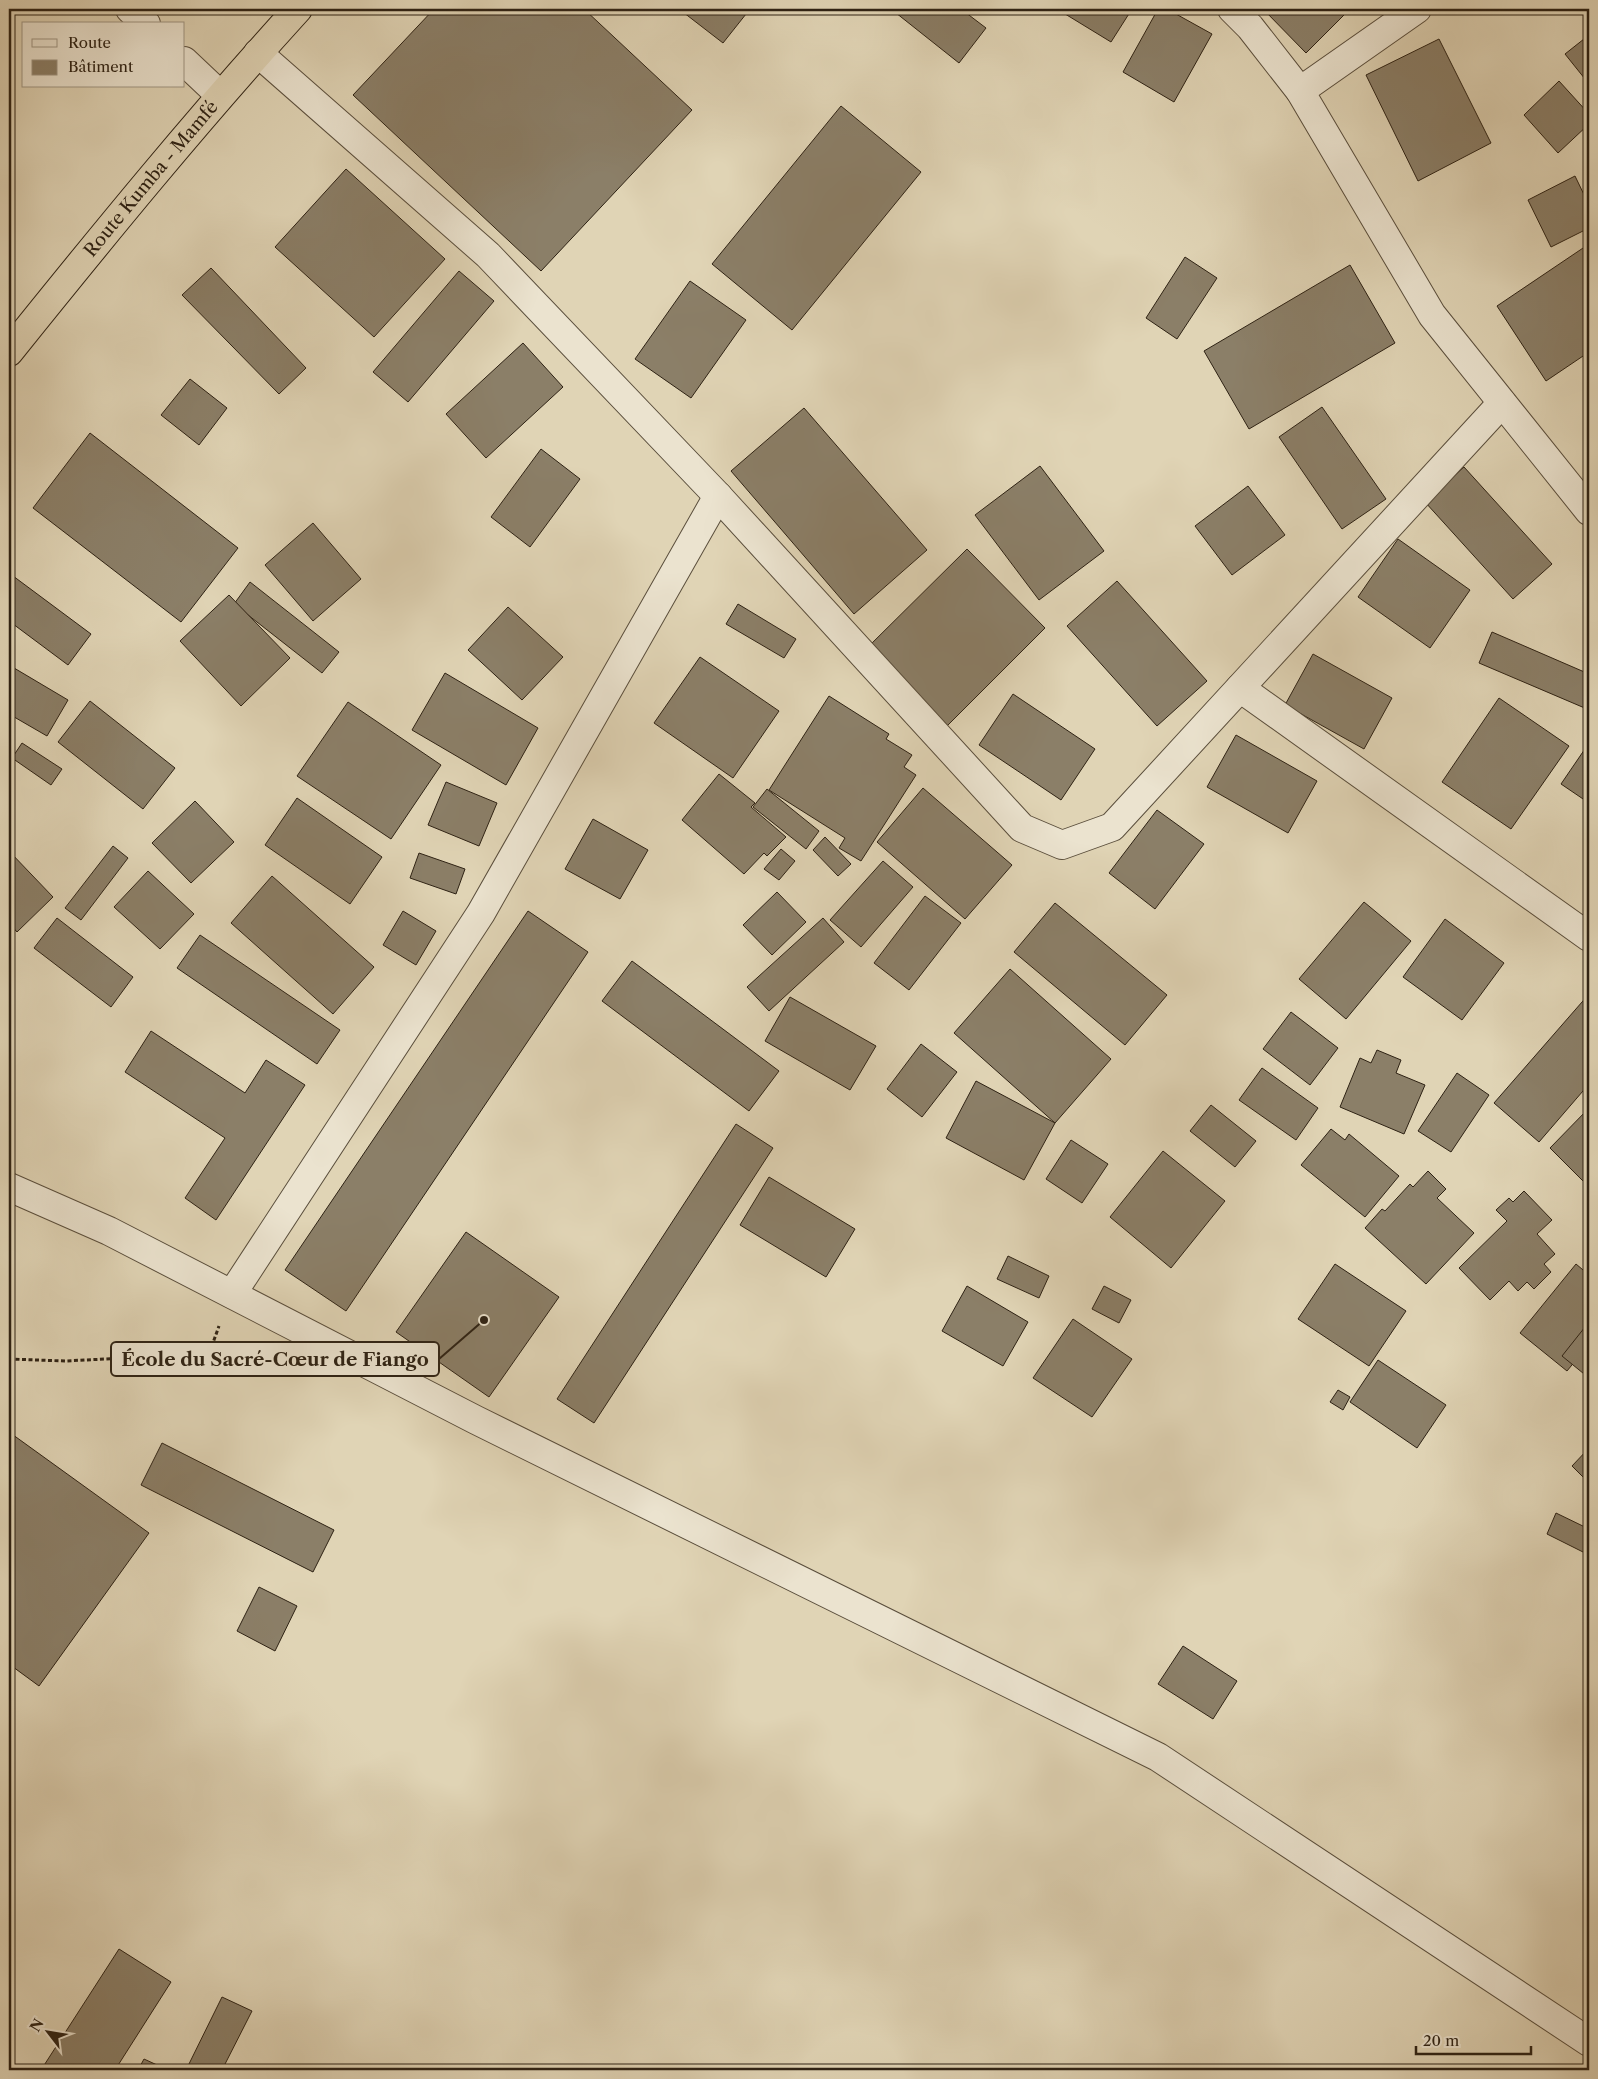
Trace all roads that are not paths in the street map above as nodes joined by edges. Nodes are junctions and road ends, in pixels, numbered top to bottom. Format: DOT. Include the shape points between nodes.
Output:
graph roads {
  1 [pos="130,9"];
  2 [pos="298,9"];
  3 [pos="1232,9"];
  4 [pos="1417,9"];
  5 [pos="144,22"];
  6 [pos="258,53"];
  7 [pos="185,61"];
  8 [pos="1300,92"];
  9 [pos="220,95"];
  10 [pos="9,352"];
  11 [pos="1502,403"];
  12 [pos="718,496"];
  13 [pos="1589,511"];
  14 [pos="1240,688"];
  15 [pos="1589,937"];
  16 [pos="9,1187"];
  17 [pos="232,1294"];
  18 [pos="1589,2042"];
  1 -- 5 [label="street"];
  2 -- 6 [label="highway, Route Kumba - Mamfé"];
  3 -- 8 [label="street" via="1250,27"];
  4 -- 8 [label="street"];
  6 -- 9 [label="highway, Route Kumba - Mamfé"];
  6 -- 12 [label="street" via="488,255"];
  7 -- 9 [label="street"];
  8 -- 11 [label="street" via="1432,315"];
  9 -- 10 [label="highway, Route Kumba - Mamfé"];
  11 -- 13 [label="street"];
  11 -- 14 [label="street"];
  12 -- 14 [label="street" via="1022,828 1062,845 1112,827"];
  12 -- 17 [label="street" via="481,913"];
  14 -- 15 [label="street"];
  16 -- 17 [label="street" via="109,1231"];
  17 -- 18 [label="street" via="476,1420 1158,1757"];
}
